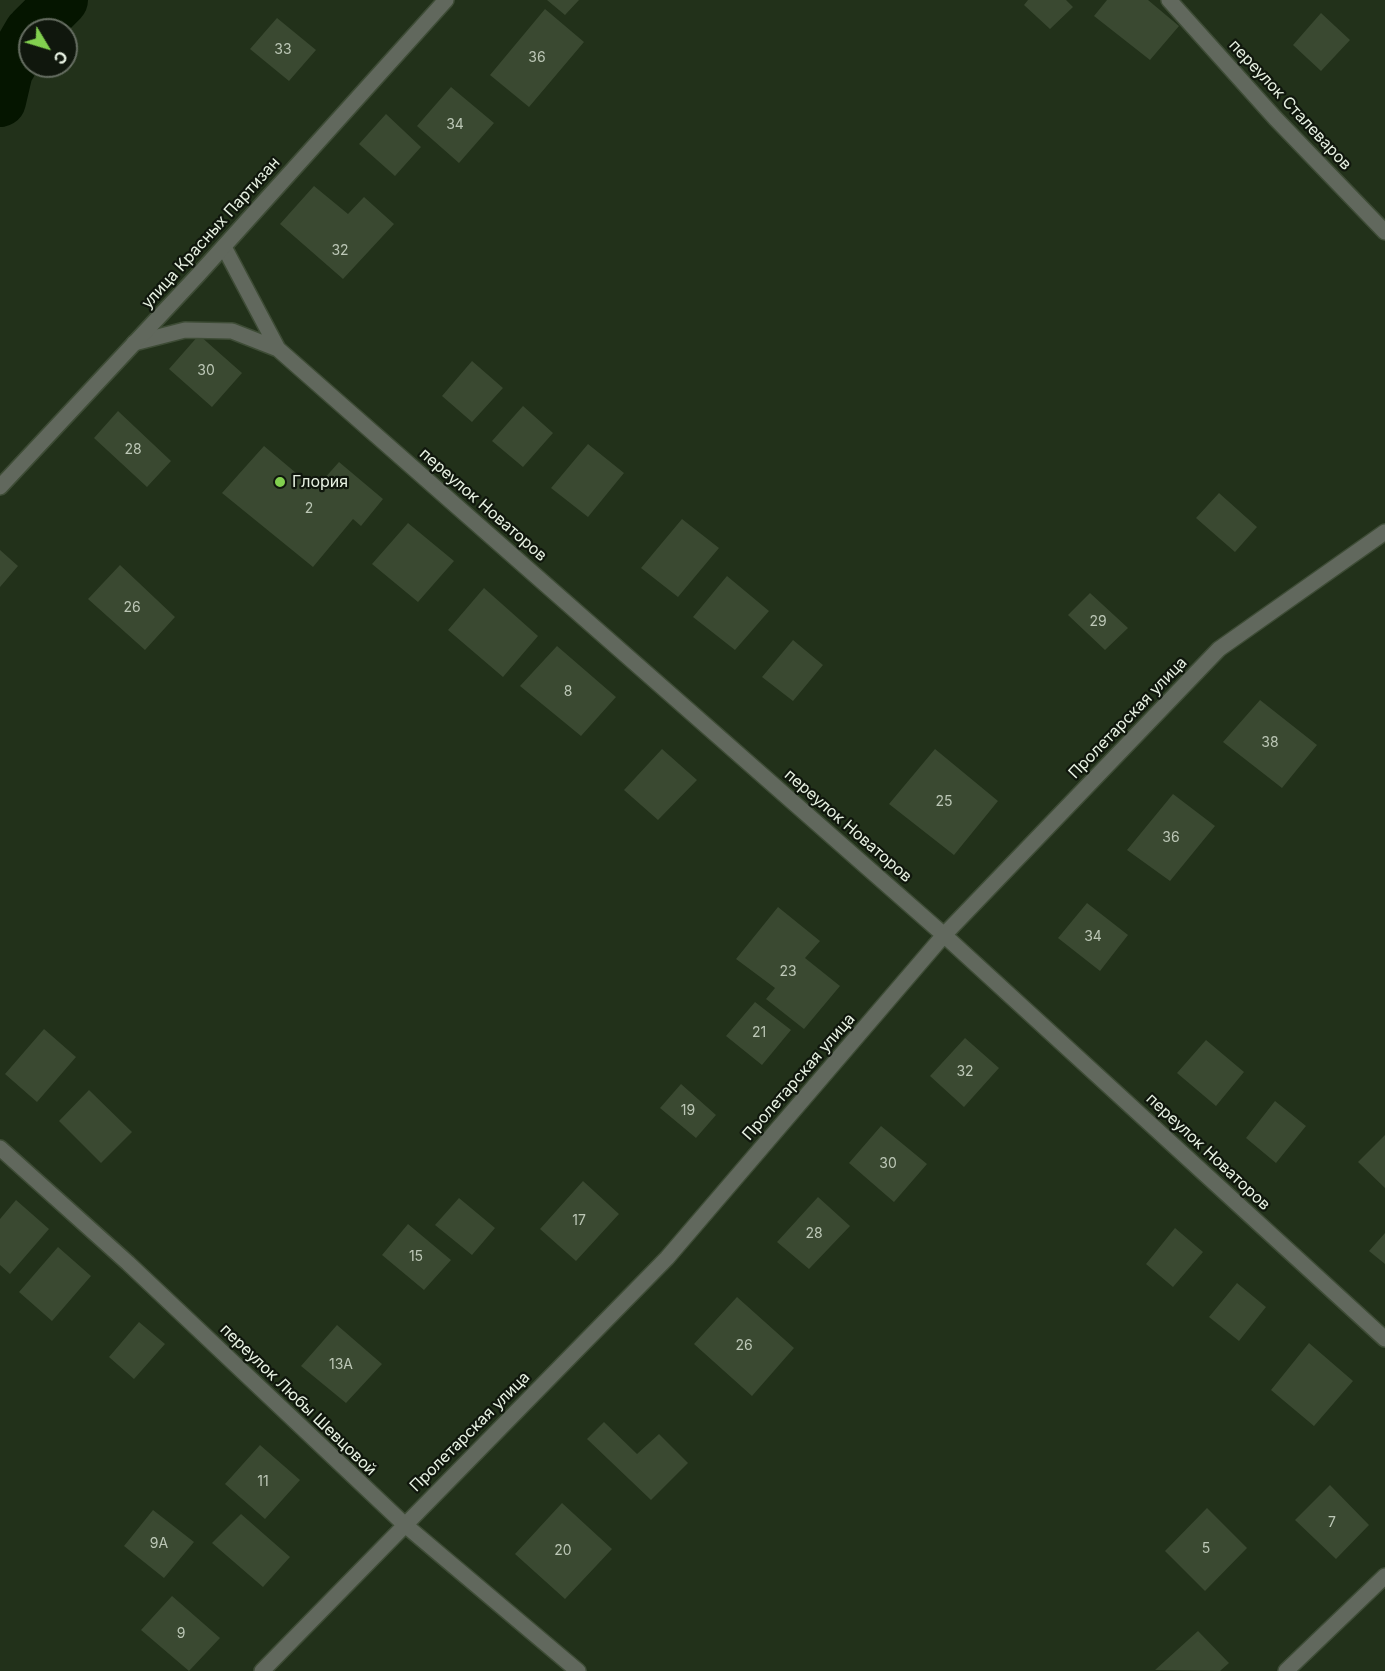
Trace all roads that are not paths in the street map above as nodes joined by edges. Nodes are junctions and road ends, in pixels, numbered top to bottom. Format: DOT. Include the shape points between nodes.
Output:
graph roads {
  1 [pos="447,0"];
  2 [pos="1169,0"];
  3 [pos="1385,232"];
  4 [pos="224,247"];
  5 [pos="134,343"];
  6 [pos="278,349"];
  7 [pos="0,487"];
  8 [pos="1385,532"];
  9 [pos="944,935"];
  10 [pos="0,1148"];
  11 [pos="1385,1339"];
  12 [pos="404,1524"];
  13 [pos="1385,1576"];
  14 [pos="262,1671"];
  15 [pos="578,1671"];
  16 [pos="1286,1671"];
  1 -- 4 [label="street, улица Красных Партизан"];
  2 -- 3 [label="street, переулок Сталеваров"];
  4 -- 5 [label="street, улица Красных Партизан"];
  4 -- 6 [label="street"];
  5 -- 6 [label="street" via="184,330 232,331"];
  5 -- 7 [label="street, улица Красных Партизан"];
  6 -- 9 [label="street, переулок Новаторов"];
  8 -- 9 [label="street, Пролетарская улица" via="1219,649"];
  9 -- 11 [label="street, переулок Новаторов"];
  9 -- 12 [label="street, Пролетарская улица" via="667,1258"];
  10 -- 12 [label="street, переулок Любы Шевцовой" via="128,1263"];
  12 -- 14 [label="street, Пролетарская улица"];
  12 -- 15 [label="street, переулок Любы Шевцовой"];
  13 -- 16 [label="street"];
}
